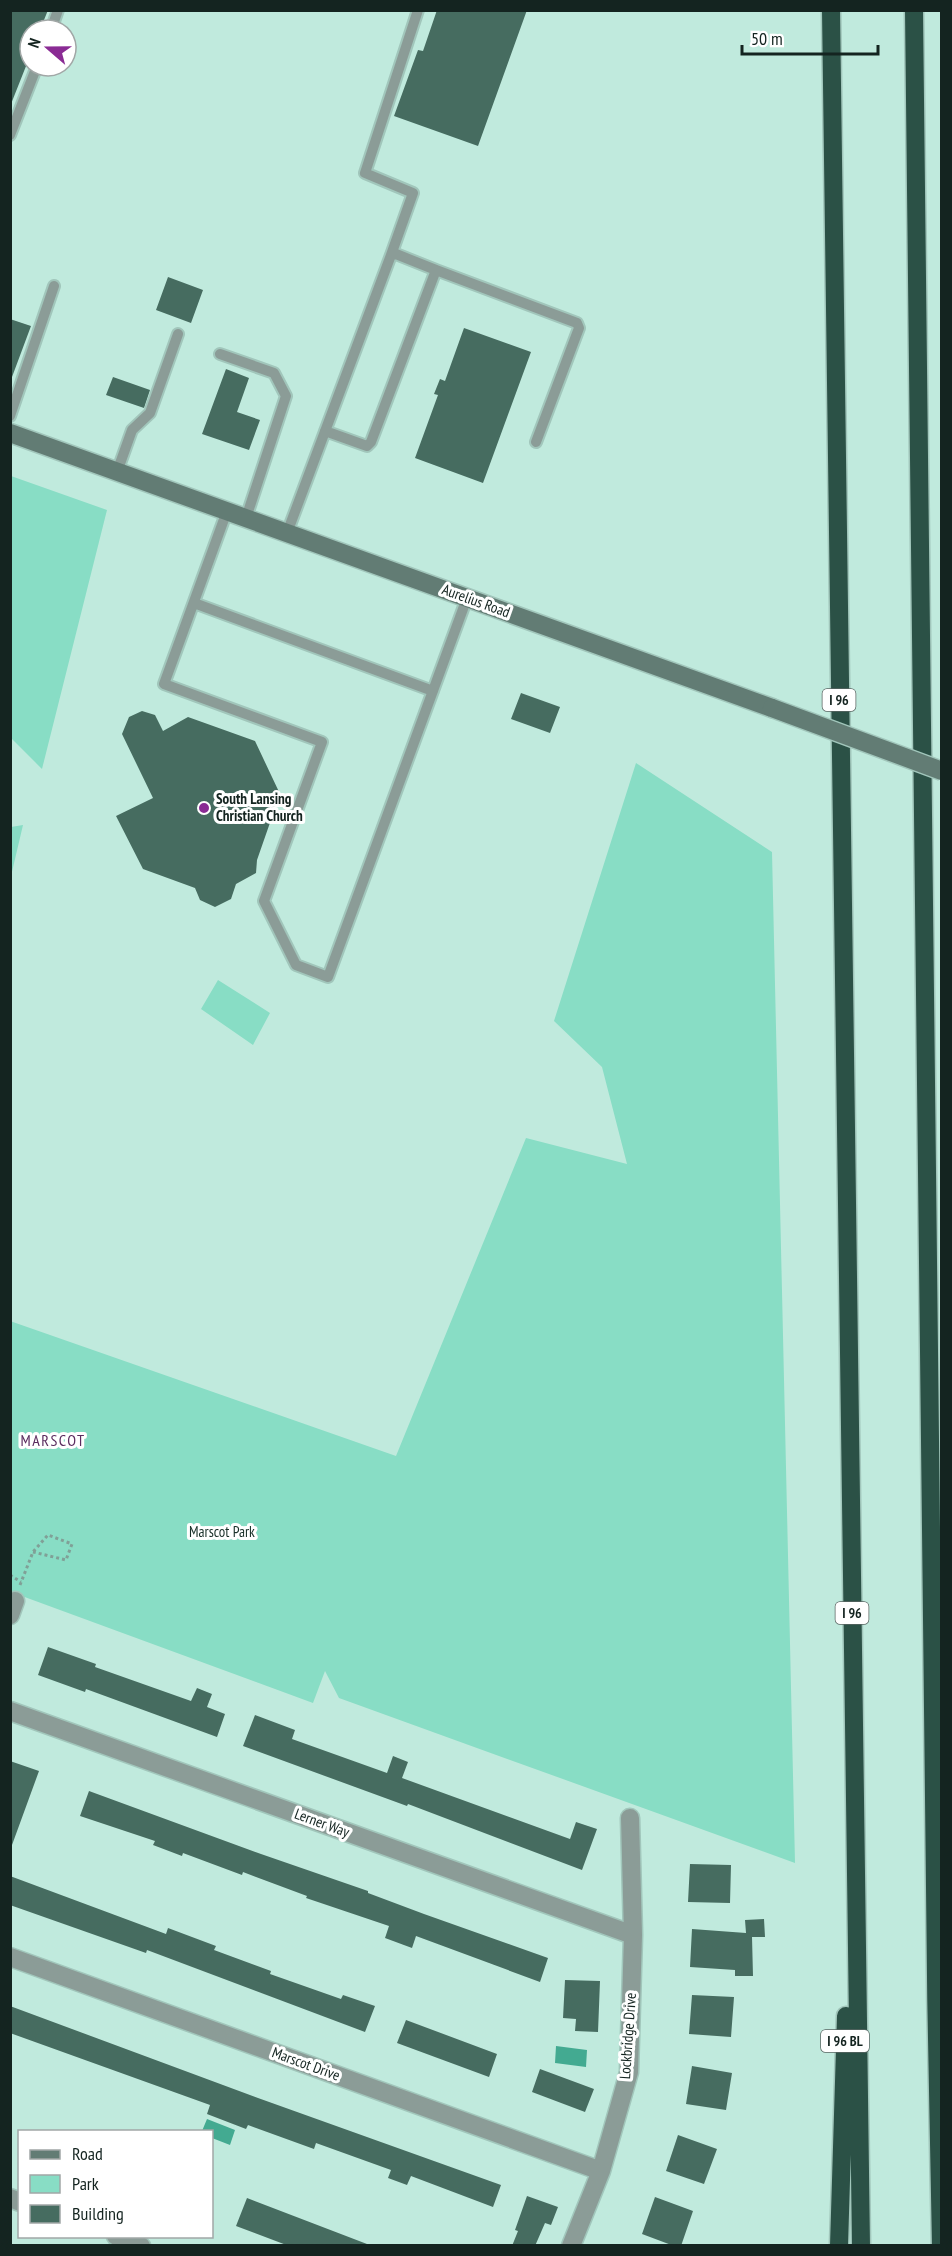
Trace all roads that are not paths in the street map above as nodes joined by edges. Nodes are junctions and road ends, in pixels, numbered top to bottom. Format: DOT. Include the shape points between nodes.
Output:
graph roads {
  1 [pos="418,10"];
  2 [pos="831,10"];
  3 [pos="914,10"];
  4 [pos="32,78"];
  5 [pos="10,135"];
  6 [pos="392,255"];
  7 [pos="436,270"];
  8 [pos="54,286"];
  9 [pos="178,334"];
  10 [pos="220,354"];
  11 [pos="10,416"];
  12 [pos="325,431"];
  13 [pos="10,433"];
  14 [pos="536,441"];
  15 [pos="117,472"];
  16 [pos="227,512"];
  17 [pos="246,518"];
  18 [pos="287,533"];
  19 [pos="467,598"];
  20 [pos="194,603"];
  21 [pos="433,691"];
  22 [pos="942,771"];
  23 [pos="930,1656"];
  24 [pos="10,1711"];
  25 [pos="942,1737"];
  26 [pos="630,1818"];
  27 [pos="856,1837"];
  28 [pos="633,1935"];
  29 [pos="10,1957"];
  30 [pos="601,2171"];
  31 [pos="121,2238"];
  32 [pos="141,2246"];
  33 [pos="572,2246"];
  34 [pos="839,2246"];
  35 [pos="861,2246"];
  36 [pos="941,2246"];
  1 -- 6 [label="lane" via="365,173 413,193"];
  2 -- 27 [label="highway, I 96"];
  3 -- 23 [label="highway" via="917,659"];
  4 -- 5 [label="lane"];
  6 -- 7 [label="lane"];
  6 -- 12 [label="lane"];
  7 -- 12 [label="lane" via="371,442 368,446"];
  7 -- 14 [label="lane" via="577,323 579,328"];
  8 -- 11 [label="lane"];
  9 -- 15 [label="lane" via="150,413 132,430"];
  10 -- 17 [label="lane" via="274,373 286,396"];
  12 -- 18 [label="lane"];
  13 -- 15 [label="street, Aurelius Road"];
  15 -- 16 [label="street, Aurelius Road"];
  16 -- 17 [label="street, Aurelius Road"];
  16 -- 20 [label="lane"];
  17 -- 18 [label="street, Aurelius Road"];
  18 -- 19 [label="street, Aurelius Road"];
  19 -- 21 [label="lane"];
  19 -- 22 [label="street, Aurelius Road, bridge"];
  20 -- 21 [label="lane"];
  20 -- 21 [label="lane" via="164,684 321,742 264,901 296,965 328,977"];
  23 -- 25 [label="highway"];
  23 -- 36 [label="highway"];
  24 -- 28 [label="street, Lerner Way"];
  26 -- 28 [label="street, Lockbridge Drive"];
  27 -- 34 [label="highway, I 96 BL"];
  27 -- 35 [label="highway, I 96"];
  28 -- 30 [label="street, Lockbridge Drive" via="629,2072"];
  29 -- 30 [label="street, Marscot Drive"];
  30 -- 33 [label="street, Lockbridge Drive"];
  31 -- 32 [label="street"];
}
